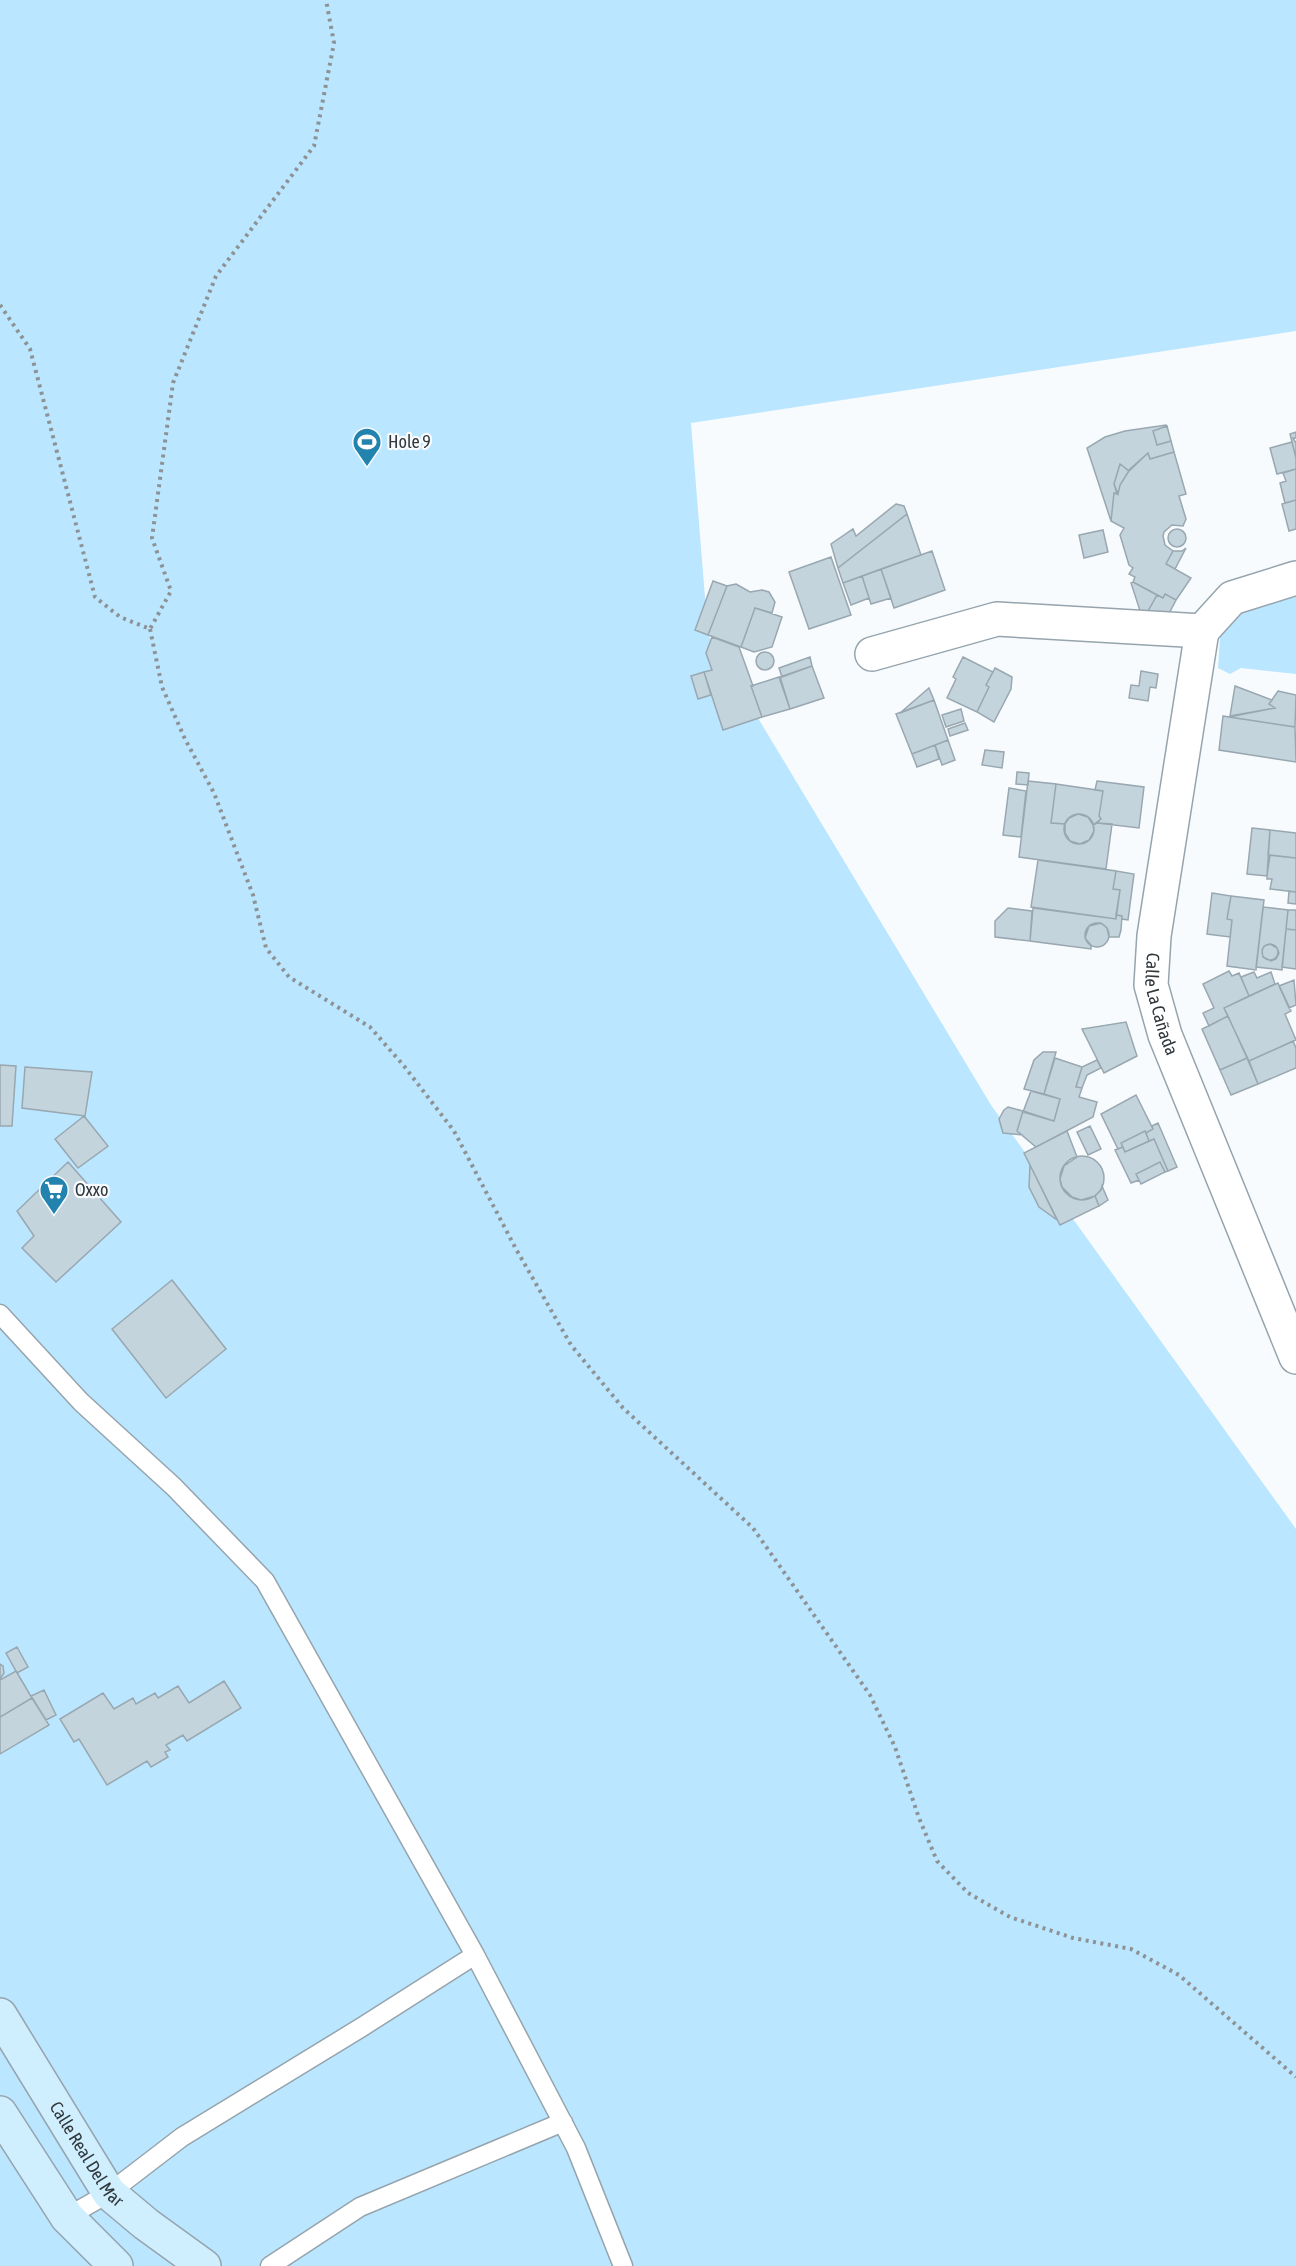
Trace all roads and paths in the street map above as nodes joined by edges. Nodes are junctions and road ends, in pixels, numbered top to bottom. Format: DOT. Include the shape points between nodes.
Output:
graph roads {
  1 [pos="326,0"];
  2 [pos="0,305"];
  3 [pos="1296,578"];
  4 [pos="150,629"];
  5 [pos="1202,631"];
  6 [pos="872,654"];
  7 [pos="0,1314"];
  8 [pos="1296,1357"];
  9 [pos="475,1954"];
  10 [pos="0,2015"];
  11 [pos="1296,2077"];
  12 [pos="0,2113"];
  13 [pos="562,2122"];
  14 [pos="109,2193"];
  15 [pos="67,2217"];
  16 [pos="116,2266"];
  17 [pos="204,2266"];
  18 [pos="270,2266"];
  19 [pos="623,2266"];
  1 -- 4 [label="path" via="334,44 314,146 216,276 172,382 152,538 171,591"];
  2 -- 4 [label="path" via="30,349 96,597 120,617"];
  3 -- 5 [label="street" via="1232,598"];
  4 -- 11 [label="path" via="162,687 214,793 253,895 266,948 289,976 370,1027 404,1066 454,1131 572,1345 623,1408 753,1528 870,1695 895,1747 937,1861 968,1893 1010,1917 1073,1938 1131,1948 1179,1975"];
  5 -- 6 [label="street" via="997,619"];
  5 -- 8 [label="street, Calle La Cañada" via="1154,936 1151,985 1165,1035"];
  7 -- 9 [label="lane" via="81,1402 174,1487 265,1581"];
  9 -- 13 [label="lane"];
  9 -- 14 [label="lane" via="182,2137"];
  10 -- 14 [label="street, Calle Real Del Mar"];
  12 -- 15 [label="street"];
  13 -- 18 [label="lane" via="360,2207"];
  13 -- 19 [label="lane"];
  14 -- 15 [label="lane"];
  14 -- 17 [label="street, Calle Real Del Mar"];
  15 -- 16 [label="street"];
}
